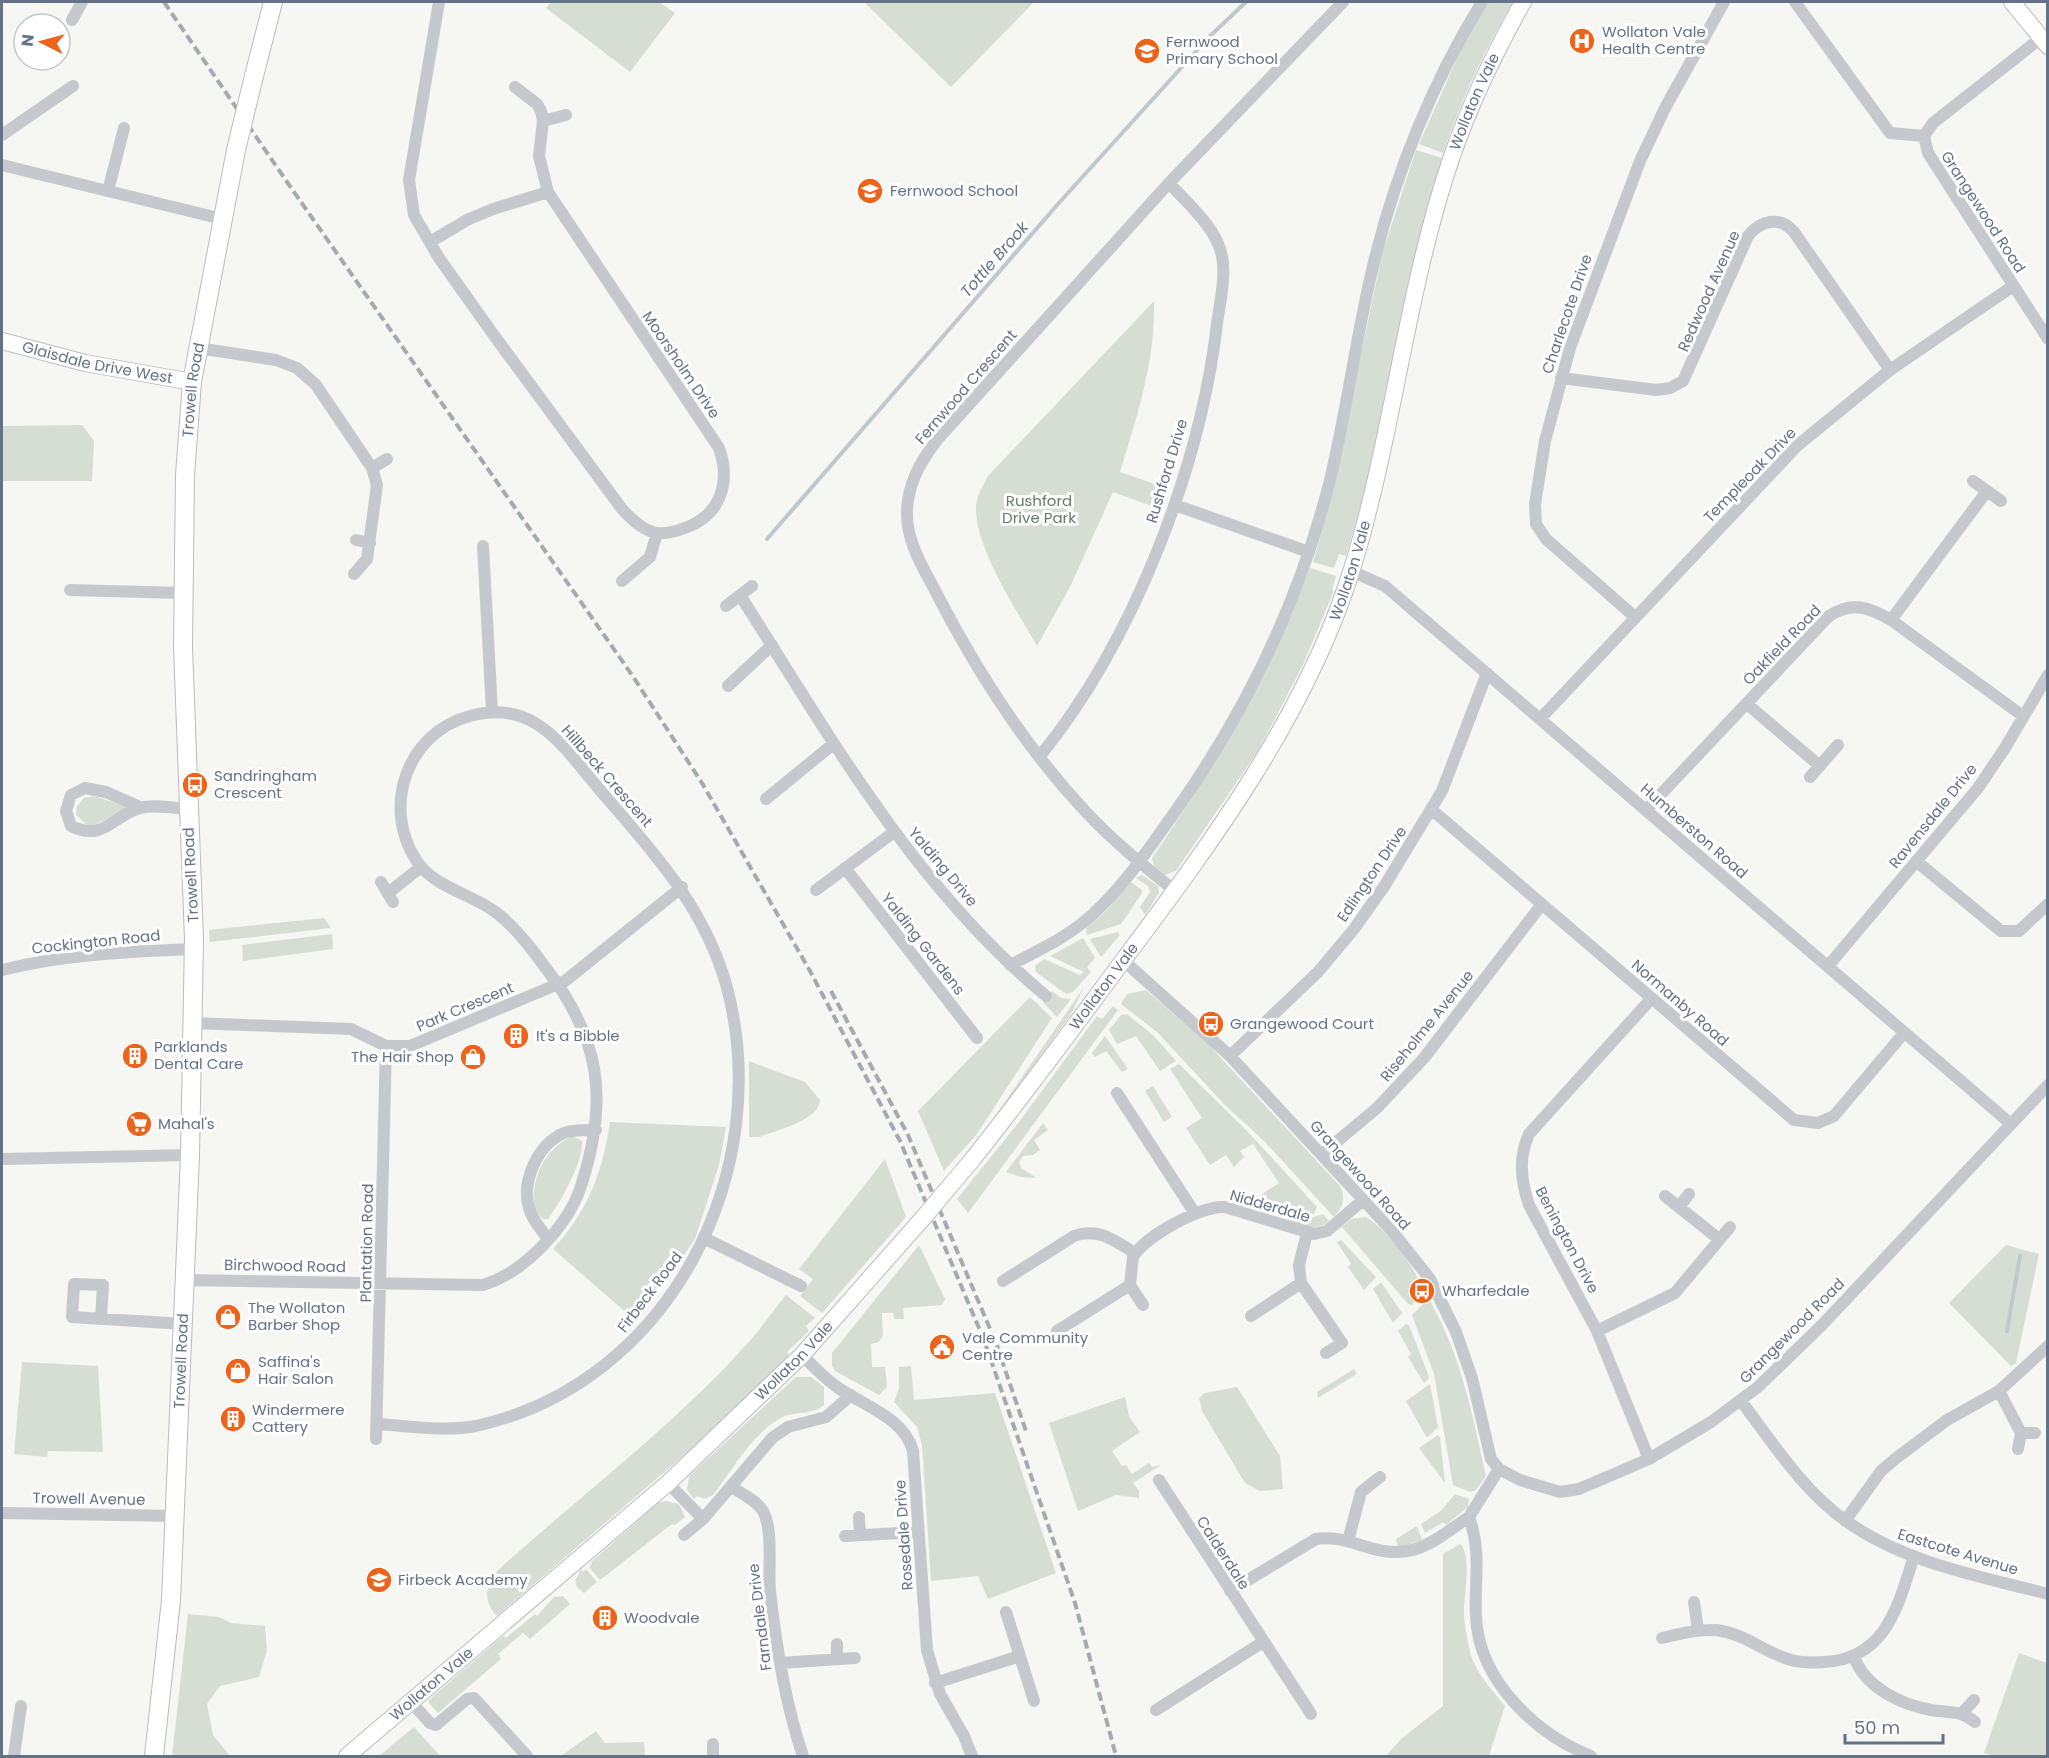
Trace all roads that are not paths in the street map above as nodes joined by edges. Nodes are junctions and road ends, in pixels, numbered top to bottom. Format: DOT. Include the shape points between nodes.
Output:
graph roads {
  1 [pos="80,2"];
  2 [pos="273,2"];
  3 [pos="439,2"];
  4 [pos="1343,2"];
  5 [pos="1482,2"];
  6 [pos="1523,2"];
  7 [pos="1724,2"];
  8 [pos="1795,2"];
  9 [pos="2012,2"];
  10 [pos="72,20"];
  11 [pos="2044,42"];
  12 [pos="73,87"];
  13 [pos="515,87"];
  14 [pos="566,115"];
  15 [pos="543,121"];
  16 [pos="124,128"];
  17 [pos="2,135"];
  18 [pos="1924,136"];
  19 [pos="2,165"];
  20 [pos="1169,183"];
  21 [pos="108,191"];
  22 [pos="548,192"];
  23 [pos="222,219"];
  24 [pos="430,243"];
  25 [pos="2013,286"];
  26 [pos="2048,339"];
  27 [pos="2,341"];
  28 [pos="198,348"];
  29 [pos="1890,370"];
  30 [pos="1561,378"];
  31 [pos="192,382"];
  32 [pos="387,459"];
  33 [pos="372,468"];
  34 [pos="1973,481"];
  35 [pos="1987,491"];
  36 [pos="2001,501"];
  37 [pos="1175,505"];
  38 [pos="657,533"];
  39 [pos="356,540"];
  40 [pos="370,543"];
  41 [pos="483,546"];
  42 [pos="1309,552"];
  43 [pos="1352,571"];
  44 [pos="354,574"];
  45 [pos="622,581"];
  46 [pos="752,586"];
  47 [pos="70,590"];
  48 [pos="182,593"];
  49 [pos="740,595"];
  50 [pos="726,606"];
  51 [pos="1635,617"];
  52 [pos="1891,620"];
  53 [pos="772,645"];
  54 [pos="1487,673"];
  55 [pos="2048,675"];
  56 [pos="728,686"];
  57 [pos="1747,704"];
  58 [pos="492,711"];
  59 [pos="2023,716"];
  60 [pos="1540,719"];
  61 [pos="832,745"];
  62 [pos="1838,745"];
  63 [pos="1040,756"];
  64 [pos="1820,766"];
  65 [pos="1810,777"];
  66 [pos="765,799"];
  67 [pos="140,807"];
  68 [pos="188,809"];
  69 [pos="1432,810"];
  70 [pos="1646,810"];
  71 [pos="894,832"];
  72 [pos="1138,861"];
  73 [pos="1916,861"];
  74 [pos="421,867"];
  75 [pos="845,868"];
  76 [pos="682,887"];
  77 [pos="816,890"];
  78 [pos="1175,891"];
  79 [pos="387,892"];
  80 [pos="1542,904"];
  81 [pos="2048,904"];
  82 [pos="194,949"];
  83 [pos="1124,961"];
  84 [pos="1010,965"];
  85 [pos="1828,966"];
  86 [pos="2,970"];
  87 [pos="559,985"];
  88 [pos="1046,996"];
  89 [pos="1651,999"];
  90 [pos="193,1023"];
  91 [pos="1904,1033"];
  92 [pos="977,1038"];
  93 [pos="386,1046"];
  94 [pos="1230,1056"];
  95 [pos="2048,1085"];
  96 [pos="1117,1093"];
  97 [pos="2011,1124"];
  98 [pos="596,1130"];
  99 [pos="1322,1154"];
  100 [pos="190,1155"];
  101 [pos="2,1159"];
  102 [pos="1689,1194"];
  103 [pos="1665,1196"];
  104 [pos="1363,1200"];
  105 [pos="1678,1208"];
  106 [pos="1194,1212"];
  107 [pos="1730,1227"];
  108 [pos="1307,1233"];
  109 [pos="548,1239"];
  110 [pos="706,1239"];
  111 [pos="1719,1239"];
  112 [pos="1135,1253"];
  113 [pos="185,1280"];
  114 [pos="1004,1281"];
  115 [pos="381,1283"];
  116 [pos="1301,1283"];
  117 [pos="1130,1285"];
  118 [pos="801,1286"];
  119 [pos="1143,1305"];
  120 [pos="1251,1316"];
  121 [pos="101,1318"];
  122 [pos="184,1324"];
  123 [pos="1057,1331"];
  124 [pos="1597,1331"];
  125 [pos="2048,1346"];
  126 [pos="1326,1353"];
  127 [pos="802,1355"];
  128 [pos="1999,1391"];
  129 [pos="851,1395"];
  130 [pos="1741,1401"];
  131 [pos="378,1424"];
  132 [pos="2021,1433"];
  133 [pos="2034,1433"];
  134 [pos="376,1440"];
  135 [pos="2018,1449"];
  136 [pos="1649,1459"];
  137 [pos="1499,1469"];
  138 [pos="1380,1477"];
  139 [pos="1160,1480"];
  140 [pos="668,1484"];
  141 [pos="732,1487"];
  142 [pos="2,1514"];
  143 [pos="176,1516"];
  144 [pos="859,1517"];
  145 [pos="1469,1517"];
  146 [pos="703,1519"];
  147 [pos="1845,1521"];
  148 [pos="918,1532"];
  149 [pos="684,1535"];
  150 [pos="860,1535"];
  151 [pos="845,1536"];
  152 [pos="1348,1541"];
  153 [pos="1914,1556"];
  154 [pos="1230,1591"];
  155 [pos="2048,1594"];
  156 [pos="1694,1602"];
  157 [pos="1006,1612"];
  158 [pos="1698,1630"];
  159 [pos="1662,1638"];
  160 [pos="1263,1642"];
  161 [pos="837,1644"];
  162 [pos="1020,1656"];
  163 [pos="1854,1657"];
  164 [pos="855,1658"];
  165 [pos="837,1659"];
  166 [pos="780,1663"];
  167 [pos="935,1683"];
  168 [pos="1974,1700"];
  169 [pos="1034,1701"];
  170 [pos="411,1702"];
  171 [pos="21,1706"];
  172 [pos="1156,1710"];
  173 [pos="1962,1712"];
  174 [pos="1311,1714"];
  175 [pos="1975,1722"];
  176 [pos="1572,1753"];
  177 [pos="14,1756"];
  178 [pos="154,1756"];
  179 [pos="347,1756"];
  180 [pos="527,1756"];
  181 [pos="803,1756"];
  182 [pos="972,1756"];
  183 [pos="1591,1756"];
  1 -- 10 [label="street"];
  2 -- 23 [label="main road, Trowell Road, bridge"];
  3 -- 24 [label="street" via="409,187 414,215"];
  4 -- 20 [label="street, Fernwood Crescent"];
  5 -- 42 [label="street" via="1446,66 1404,166 1381,234 1329,484"];
  6 -- 43 [label="street, Wollaton Vale" via="1474,97 1451,158"];
  7 -- 30 [label="street, Charlecote Drive" via="1640,161 1592,281"];
  8 -- 18 [label="street" via="1884,126 1896,135"];
  9 -- 11 [label="street"];
  11 -- 18 [label="street" via="1933,123"];
  12 -- 17 [label="street"];
  13 -- 15 [label="street" via="537,104"];
  14 -- 15 [label="street"];
  15 -- 22 [label="street, Moorsholm Drive" via="539,156"];
  16 -- 21 [label="street"];
  18 -- 25 [label="street, Grangewood Road" via="1928,153"];
  19 -- 21 [label="street"];
  20 -- 37 [label="street, Rushford Drive" via="1212,232 1223,264 1212,363"];
  20 -- 63 [label="street, Fernwood Crescent" via="937,440 920,466 910,492 907,515 914,550 987,683"];
  21 -- 23 [label="street"];
  22 -- 24 [label="street" via="476,216"];
  22 -- 38 [label="street, Moorsholm Drive" via="722,456 724,484 714,509 695,524"];
  23 -- 28 [label="main road, Trowell Road"];
  24 -- 38 [label="street" via="622,509 632,520"];
  25 -- 26 [label="street, Grangewood Road"];
  25 -- 29 [label="street, Templeoak Drive"];
  27 -- 31 [label="street, Glaisdale Drive West" via="85,363"];
  28 -- 31 [label="main road, Trowell Road"];
  28 -- 33 [label="street" via="276,360 297,368 316,385"];
  29 -- 30 [label="street, Redwood Avenue" via="1794,232 1780,222 1768,221 1748,236 1683,381 1656,390"];
  29 -- 51 [label="street, Templeoak Drive" via="1798,445"];
  30 -- 51 [label="street, Charlecote Drive" via="1534,504 1536,524 1546,539"];
  31 -- 48 [label="main road, Trowell Road"];
  32 -- 33 [label="street"];
  33 -- 40 [label="street" via="377,497"];
  34 -- 35 [label="street"];
  35 -- 36 [label="street"];
  35 -- 52 [label="street"];
  37 -- 42 [label="street"];
  37 -- 63 [label="street, Rushford Drive" via="1116,636 1070,715"];
  38 -- 45 [label="street" via="650,557"];
  39 -- 40 [label="street"];
  40 -- 44 [label="street" via="367,559"];
  41 -- 58 [label="street" via="490,563"];
  42 -- 72 [label="street" via="1281,623 1231,726"];
  43 -- 54 [label="street, Humberston Road" via="1385,586"];
  43 -- 78 [label="street, Wollaton Vale" via="1314,664 1289,712 1226,817"];
  46 -- 49 [label="street"];
  47 -- 48 [label="street"];
  48 -- 68 [label="main road, Trowell Road"];
  49 -- 50 [label="street"];
  49 -- 53 [label="street, Yalding Drive"];
  51 -- 60 [label="street, Templeoak Drive"];
  52 -- 57 [label="street, Oakfield Road" via="1864,606 1840,609"];
  52 -- 59 [label="street, Oakfield Road"];
  53 -- 56 [label="street"];
  53 -- 61 [label="street, Yalding Drive"];
  54 -- 60 [label="street, Humberston Road"];
  54 -- 69 [label="street, Edlington Drive" via="1453,768"];
  55 -- 59 [label="street, Ravensdale Drive"];
  57 -- 64 [label="street"];
  57 -- 70 [label="street, Oakfield Road"];
  58 -- 74 [label="street, Hillbeck Crescent" via="455,720 439,730 422,746 405,776 400,804 402,832"];
  58 -- 76 [label="street, Hillbeck Crescent" via="516,714 550,733"];
  59 -- 73 [label="street, Ravensdale Drive" via="1978,788"];
  60 -- 70 [label="street, Humberston Road"];
  61 -- 66 [label="street"];
  61 -- 71 [label="street, Yalding Drive"];
  62 -- 64 [label="street"];
  63 -- 72 [label="street, Fernwood Crescent" via="1088,814"];
  64 -- 65 [label="street"];
  67 -- 67 [label="street" via="107,828 84,833 71,826 66,810 71,795 85,788 106,792"];
  67 -- 68 [label="street"];
  68 -- 82 [label="main road, Trowell Road"];
  69 -- 80 [label="street, Normanby Road"];
  69 -- 94 [label="street, Edlington Drive" via="1354,929 1301,990"];
  70 -- 85 [label="street, Humberston Road"];
  71 -- 75 [label="street"];
  71 -- 84 [label="street, Yalding Drive"];
  72 -- 78 [label="street, Fernwood Crescent"];
  72 -- 84 [label="street" via="1093,914 1053,943"];
  73 -- 81 [label="street" via="2001,931 2019,931"];
  73 -- 85 [label="street, Ravensdale Drive"];
  74 -- 79 [label="street"];
  74 -- 87 [label="street, Hillbeck Crescent" via="500,915"];
  75 -- 77 [label="street"];
  75 -- 92 [label="street, Yalding Gardens"];
  76 -- 87 [label="street, Park Crescent"];
  76 -- 110 [label="street, Firbeck Road" via="725,982 737,1056 734,1141"];
  78 -- 83 [label="street, Wollaton Vale"];
  80 -- 89 [label="street, Normanby Road"];
  80 -- 99 [label="street, Riseholme Avenue" via="1404,1082"];
  82 -- 86 [label="street, Cockington Road" via="51,959"];
  82 -- 90 [label="main road, Trowell Road"];
  83 -- 94 [label="street, Grangewood Road"];
  83 -- 127 [label="street, Wollaton Vale, bridge" via="972,1160"];
  84 -- 88 [label="street, Yalding Drive"];
  85 -- 91 [label="street, Humberston Road"];
  87 -- 93 [label="street, Park Crescent" via="425,1041 410,1046"];
  87 -- 98 [label="street, Birchwood Road" via="574,1009 592,1056 598,1100"];
  89 -- 91 [label="street, Normanby Road" via="1794,1120 1809,1124 1834,1116"];
  89 -- 124 [label="street, Benington Drive" via="1529,1134 1521,1160 1529,1205"];
  90 -- 93 [label="street, Park Crescent" via="351,1029"];
  90 -- 100 [label="main road, Trowell Road"];
  91 -- 97 [label="street, Humberston Road"];
  93 -- 115 [label="street, Plantation Road"];
  94 -- 99 [label="street, Grangewood Road"];
  95 -- 97 [label="street, Grangewood Road"];
  96 -- 106 [label="street"];
  97 -- 130 [label="street, Grangewood Road" via="1803,1345"];
  98 -- 109 [label="street, Birchwood Road" via="579,1193"];
  98 -- 109 [label="street" via="571,1131 554,1139 543,1149 530,1174 528,1206"];
  99 -- 104 [label="street, Grangewood Road"];
  100 -- 101 [label="street"];
  100 -- 113 [label="main road, Trowell Road"];
  102 -- 105 [label="street"];
  103 -- 105 [label="street"];
  104 -- 108 [label="street, Nidderdale" via="1327,1231"];
  104 -- 137 [label="street, Grangewood Road" via="1430,1280 1464,1352 1488,1451"];
  105 -- 111 [label="street"];
  106 -- 108 [label="street, Nidderdale" via="1225,1207"];
  106 -- 112 [label="street, Nidderdale"];
  107 -- 111 [label="street"];
  108 -- 116 [label="street" via="1299,1265"];
  109 -- 115 [label="street, Birchwood Road" via="508,1272 483,1285"];
  110 -- 118 [label="street"];
  110 -- 131 [label="street, Firbeck Road" via="676,1288 642,1330 593,1375 569,1390 476,1426"];
  111 -- 124 [label="street" via="1675,1293"];
  112 -- 114 [label="street" via="1101,1233 1085,1232"];
  112 -- 117 [label="street"];
  113 -- 115 [label="street, Birchwood Road"];
  113 -- 122 [label="main road, Trowell Road"];
  115 -- 131 [label="street, Plantation Road"];
  116 -- 120 [label="street"];
  116 -- 126 [label="street" via="1342,1343"];
  117 -- 119 [label="street"];
  117 -- 123 [label="street"];
  121 -- 122 [label="street"];
  122 -- 143 [label="main road, Trowell Road"];
  124 -- 136 [label="street, Benington Drive"];
  125 -- 128 [label="street"];
  127 -- 129 [label="street, Rosedale Drive"];
  127 -- 140 [label="street, Wollaton Vale"];
  128 -- 132 [label="street"];
  128 -- 147 [label="street" via="1939,1426 1895,1459 1881,1471"];
  129 -- 141 [label="street" via="821,1420 788,1427 772,1438"];
  129 -- 148 [label="street, Rosedale Drive" via="909,1438"];
  130 -- 136 [label="street, Grangewood Road"];
  130 -- 147 [label="street, Eastcote Avenue" via="1794,1471"];
  131 -- 134 [label="street, Plantation Road"];
  132 -- 133 [label="street"];
  132 -- 135 [label="street"];
  136 -- 137 [label="street, Grangewood Road" via="1571,1491 1550,1490"];
  137 -- 145 [label="street"];
  138 -- 152 [label="street" via="1361,1492"];
  139 -- 154 [label="street, Calderdale"];
  140 -- 146 [label="street"];
  140 -- 170 [label="street, Wollaton Vale"];
  141 -- 146 [label="street"];
  141 -- 166 [label="street, Farndale Drive" via="760,1507 766,1519"];
  142 -- 143 [label="street, Trowell Avenue"];
  143 -- 178 [label="main road, Trowell Road" via="170,1616"];
  144 -- 150 [label="street"];
  145 -- 152 [label="street" via="1411,1552 1384,1553"];
  145 -- 176 [label="street" via="1478,1554 1477,1626 1487,1662 1524,1712"];
  146 -- 149 [label="street"];
  147 -- 153 [label="street, Eastcote Avenue"];
  148 -- 150 [label="street"];
  148 -- 167 [label="street, Rosedale Drive" via="927,1650"];
  150 -- 151 [label="street"];
  152 -- 154 [label="street" via="1316,1539"];
  153 -- 155 [label="street, Eastcote Avenue"];
  153 -- 163 [label="street" via="1887,1629"];
  154 -- 160 [label="street, Calderdale"];
  156 -- 158 [label="street"];
  157 -- 162 [label="street"];
  158 -- 159 [label="street"];
  158 -- 163 [label="street" via="1743,1636 1774,1654 1799,1662"];
  160 -- 172 [label="street"];
  160 -- 174 [label="street, Calderdale"];
  161 -- 165 [label="street"];
  162 -- 167 [label="street"];
  162 -- 169 [label="street"];
  163 -- 173 [label="street" via="1865,1678 1875,1687 1913,1705"];
  164 -- 165 [label="street"];
  165 -- 166 [label="street"];
  166 -- 181 [label="street, Farndale Drive"];
  167 -- 182 [label="street, Rosedale Drive"];
  168 -- 173 [label="street"];
  170 -- 179 [label="street, Wollaton Vale"];
  170 -- 180 [label="street" via="436,1725 467,1699 474,1698"];
  171 -- 177 [label="street"];
  173 -- 175 [label="street"];
  176 -- 183 [label="street"];
}
